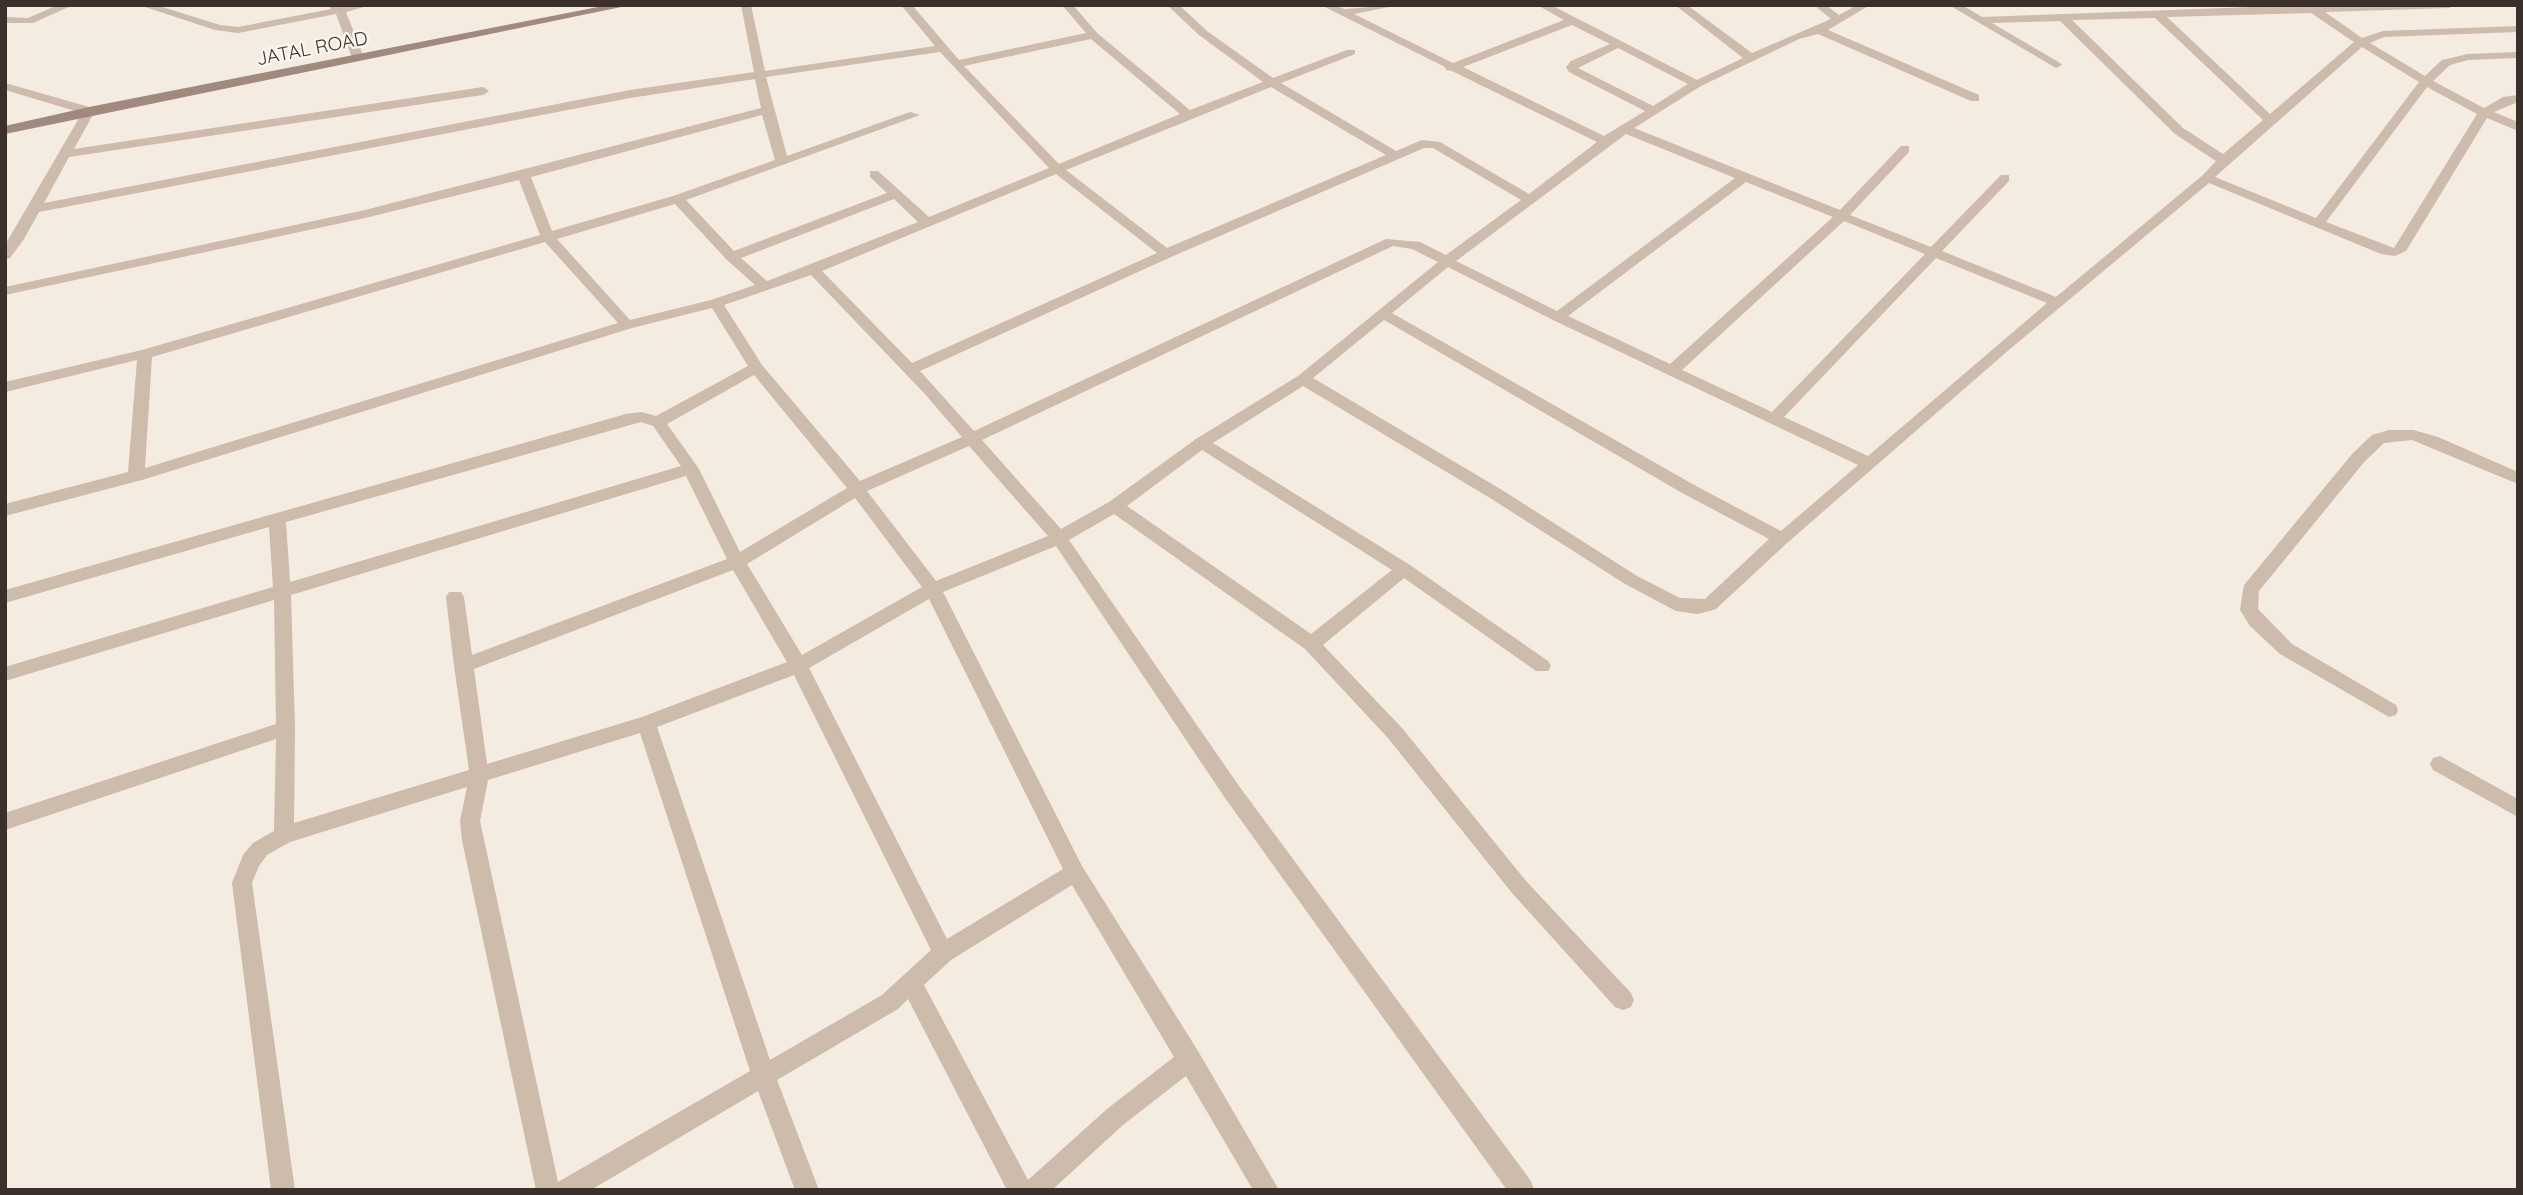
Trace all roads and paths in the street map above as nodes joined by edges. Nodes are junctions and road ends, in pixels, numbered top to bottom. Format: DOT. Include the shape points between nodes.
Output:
graph roads {
  1 [pos="68,5"];
  2 [pos="144,5"];
  3 [pos="366,5"];
  4 [pos="626,5"];
  5 [pos="746,5"];
  6 [pos="906,5"];
  7 [pos="1067,5"];
  8 [pos="1172,5"];
  9 [pos="1326,5"];
  10 [pos="1394,5"];
  11 [pos="1542,5"];
  12 [pos="1680,5"];
  13 [pos="1819,5"];
  14 [pos="1865,5"];
  15 [pos="1955,5"];
  16 [pos="2449,5"];
  17 [pos="600,7"];
  18 [pos="2311,7"];
  19 [pos="336,8"];
  20 [pos="1340,13"];
  21 [pos="2158,15"];
  22 [pos="2062,17"];
  23 [pos="1838,19"];
  24 [pos="5,20"];
  25 [pos="1978,20"];
  26 [pos="1572,21"];
  27 [pos="2518,29"];
  28 [pos="1819,30"];
  29 [pos="1093,35"];
  30 [pos="2361,42"];
  31 [pos="1619,44"];
  32 [pos="943,48"];
  33 [pos="1351,52"];
  34 [pos="2518,55"];
  35 [pos="358,58"];
  36 [pos="1751,58"];
  37 [pos="956,64"];
  38 [pos="2056,65"];
  39 [pos="1450,68"];
  40 [pos="759,73"];
  41 [pos="2427,80"];
  42 [pos="1272,83"];
  43 [pos="1697,85"];
  44 [pos="5,86"];
  45 [pos="482,91"];
  46 [pos="1975,98"];
  47 [pos="2518,98"];
  48 [pos="767,110"];
  49 [pos="89,111"];
  50 [pos="1654,111"];
  51 [pos="2483,114"];
  52 [pos="914,115"];
  53 [pos="1188,115"];
  54 [pos="2270,120"];
  55 [pos="2518,127"];
  56 [pos="1625,129"];
  57 [pos="5,130"];
  58 [pos="1605,141"];
  59 [pos="1905,149"];
  60 [pos="66,154"];
  61 [pos="1396,156"];
  62 [pos="2224,160"];
  63 [pos="782,161"];
  64 [pos="1057,169"];
  65 [pos="874,174"];
  66 [pos="524,175"];
  67 [pos="1744,177"];
  68 [pos="2006,178"];
  69 [pos="2207,178"];
  70 [pos="896,194"];
  71 [pos="678,199"];
  72 [pos="1530,200"];
  73 [pos="34,209"];
  74 [pos="1841,217"];
  75 [pos="926,222"];
  76 [pos="2318,224"];
  77 [pos="547,236"];
  78 [pos="12,237"];
  79 [pos="1934,253"];
  80 [pos="1166,254"];
  81 [pos="5,255"];
  82 [pos="732,257"];
  83 [pos="1447,261"];
  84 [pos="813,270"];
  85 [pos="765,285"];
  86 [pos="5,291"];
  87 [pos="716,303"];
  88 [pos="2059,303"];
  89 [pos="1383,314"];
  90 [pos="1558,317"];
  91 [pos="626,325"];
  92 [pos="145,354"];
  93 [pos="756,368"];
  94 [pos="910,370"];
  95 [pos="1674,370"];
  96 [pos="1303,379"];
  97 [pos="5,387"];
  98 [pos="1774,419"];
  99 [pos="658,422"];
  100 [pos="971,439"];
  101 [pos="1202,443"];
  102 [pos="1868,463"];
  103 [pos="691,469"];
  104 [pos="136,476"];
  105 [pos="2518,479"];
  106 [pos="857,489"];
  107 [pos="1115,506"];
  108 [pos="5,510"];
  109 [pos="277,518"];
  110 [pos="1782,537"];
  111 [pos="1059,538"];
  112 [pos="737,562"];
  113 [pos="1404,569"];
  114 [pos="933,589"];
  115 [pos="282,590"];
  116 [pos="5,597"];
  117 [pos="455,597"];
  118 [pos="1311,644"];
  119 [pos="463,666"];
  120 [pos="797,666"];
  121 [pos="1542,666"];
  122 [pos="5,674"];
  123 [pos="2389,710"];
  124 [pos="646,723"];
  125 [pos="286,728"];
  126 [pos="2440,764"];
  127 [pos="479,774"];
  128 [pos="2518,809"];
  129 [pos="5,822"];
  130 [pos="284,835"];
  131 [pos="1075,872"];
  132 [pos="943,953"];
  133 [pos="912,984"];
  134 [pos="1623,1000"];
  135 [pos="1190,1059"];
  136 [pos="764,1077"];
  137 [pos="283,1190"];
  138 [pos="548,1190"];
  139 [pos="567,1190"];
  140 [pos="807,1190"];
  141 [pos="1020,1190"];
  142 [pos="1034,1190"];
  143 [pos="1268,1190"];
  144 [pos="1522,1190"];
  1 -- 24 [label="street" via="29,21"];
  2 -- 19 [label="street" via="238,30"];
  3 -- 19 [label="street"];
  4 -- 17 [label="main road, JATAL ROAD"];
  5 -- 40 [label="street"];
  6 -- 32 [label="street"];
  7 -- 29 [label="street"];
  8 -- 42 [label="street"];
  9 -- 20 [label="street"];
  10 -- 20 [label="street"];
  11 -- 26 [label="street"];
  12 -- 36 [label="street"];
  13 -- 23 [label="street"];
  14 -- 23 [label="street"];
  15 -- 25 [label="street"];
  16 -- 18 [label="street"];
  17 -- 35 [label="main road, JATAL ROAD"];
  18 -- 21 [label="street"];
  18 -- 30 [label="street"];
  19 -- 35 [label="street"];
  20 -- 39 [label="street"];
  21 -- 22 [label="street"];
  21 -- 54 [label="street"];
  22 -- 25 [label="street"];
  22 -- 62 [label="street" via="2179,131"];
  23 -- 28 [label="street"];
  25 -- 38 [label="street"];
  26 -- 31 [label="street"];
  26 -- 39 [label="street"];
  27 -- 30 [label="street" via="2383,34"];
  28 -- 36 [label="street"];
  28 -- 46 [label="street"];
  29 -- 37 [label="street"];
  29 -- 53 [label="street"];
  30 -- 41 [label="street"];
  30 -- 54 [label="street"];
  31 -- 43 [label="street"];
  31 -- 50 [label="street" via="1576,63 1573,71"];
  32 -- 37 [label="street"];
  32 -- 40 [label="street"];
  33 -- 42 [label="street"];
  34 -- 41 [label="street" via="2456,59"];
  35 -- 49 [label="main road, JATAL ROAD"];
  36 -- 43 [label="street"];
  37 -- 64 [label="street"];
  39 -- 58 [label="street"];
  40 -- 48 [label="street"];
  40 -- 73 [label="street"];
  41 -- 51 [label="street"];
  41 -- 76 [label="street"];
  42 -- 53 [label="street"];
  42 -- 61 [label="street"];
  43 -- 50 [label="street"];
  44 -- 49 [label="street"];
  45 -- 60 [label="street"];
  47 -- 51 [label="street"];
  48 -- 63 [label="street"];
  48 -- 66 [label="street"];
  49 -- 57 [label="main road, JATAL ROAD"];
  49 -- 60 [label="street"];
  50 -- 56 [label="street"];
  51 -- 55 [label="street"];
  51 -- 76 [label="street" via="2399,251 2386,251"];
  52 -- 63 [label="street"];
  53 -- 64 [label="street"];
  54 -- 62 [label="street"];
  56 -- 58 [label="street"];
  56 -- 67 [label="street"];
  58 -- 72 [label="street"];
  59 -- 74 [label="street"];
  60 -- 73 [label="street"];
  61 -- 72 [label="street" via="1422,144 1436,145"];
  61 -- 80 [label="street"];
  62 -- 69 [label="street"];
  63 -- 71 [label="street"];
  64 -- 75 [label="street"];
  64 -- 80 [label="street"];
  65 -- 70 [label="street"];
  66 -- 77 [label="street"];
  66 -- 86 [label="street"];
  67 -- 74 [label="street"];
  67 -- 90 [label="street"];
  68 -- 79 [label="street"];
  69 -- 76 [label="street"];
  69 -- 88 [label="street"];
  70 -- 75 [label="street"];
  70 -- 82 [label="street"];
  71 -- 77 [label="street"];
  71 -- 82 [label="street"];
  72 -- 83 [label="street"];
  73 -- 78 [label="street"];
  74 -- 79 [label="street"];
  74 -- 95 [label="street"];
  75 -- 84 [label="street"];
  77 -- 91 [label="street"];
  77 -- 92 [label="street"];
  78 -- 81 [label="street"];
  79 -- 88 [label="street"];
  79 -- 98 [label="street"];
  80 -- 94 [label="street"];
  82 -- 85 [label="street"];
  83 -- 89 [label="street"];
  83 -- 90 [label="street"];
  83 -- 100 [label="street" via="1415,245 1391,242"];
  84 -- 85 [label="street"];
  84 -- 94 [label="street"];
  85 -- 87 [label="street"];
  87 -- 91 [label="street"];
  87 -- 93 [label="street"];
  88 -- 102 [label="street"];
  89 -- 96 [label="street"];
  89 -- 110 [label="street" via="1690,490"];
  90 -- 95 [label="street"];
  91 -- 104 [label="street"];
  92 -- 97 [label="street"];
  92 -- 104 [label="street"];
  93 -- 99 [label="street"];
  93 -- 106 [label="street"];
  94 -- 100 [label="street"];
  95 -- 98 [label="street"];
  96 -- 101 [label="street"];
  96 -- 110 [label="street" via="1676,604 1710,604"];
  98 -- 102 [label="street"];
  99 -- 103 [label="street"];
  99 -- 109 [label="street" via="626,419"];
  100 -- 106 [label="street"];
  100 -- 111 [label="street"];
  101 -- 107 [label="street"];
  101 -- 113 [label="street"];
  102 -- 110 [label="street"];
  103 -- 112 [label="street"];
  103 -- 115 [label="street"];
  104 -- 108 [label="street"];
  105 -- 123 [label="street" via="2413,435 2378,439 2250,590 2249,610 2286,649"];
  106 -- 112 [label="street"];
  106 -- 114 [label="street"];
  107 -- 111 [label="street"];
  107 -- 118 [label="street"];
  109 -- 115 [label="street"];
  109 -- 116 [label="street"];
  111 -- 114 [label="street"];
  111 -- 144 [label="street" via="1232,792"];
  112 -- 119 [label="street"];
  112 -- 120 [label="street"];
  113 -- 118 [label="street"];
  113 -- 121 [label="street"];
  114 -- 120 [label="street"];
  114 -- 131 [label="street"];
  115 -- 122 [label="street"];
  115 -- 125 [label="street"];
  117 -- 119 [label="street"];
  118 -- 134 [label="street" via="1395,733 1519,887"];
  119 -- 127 [label="street"];
  120 -- 124 [label="street"];
  120 -- 132 [label="street"];
  124 -- 127 [label="street"];
  124 -- 136 [label="street"];
  125 -- 129 [label="street"];
  125 -- 130 [label="street"];
  126 -- 128 [label="street"];
  127 -- 130 [label="street"];
  127 -- 138 [label="street" via="470,821 472,840"];
  130 -- 137 [label="street" via="260,849 242,883"];
  131 -- 132 [label="street"];
  131 -- 135 [label="street"];
  132 -- 133 [label="street"];
  133 -- 136 [label="street" via="890,1002"];
  133 -- 141 [label="street"];
  135 -- 142 [label="street" via="1115,1117"];
  135 -- 143 [label="street"];
  136 -- 139 [label="street"];
  136 -- 140 [label="street"];
}
